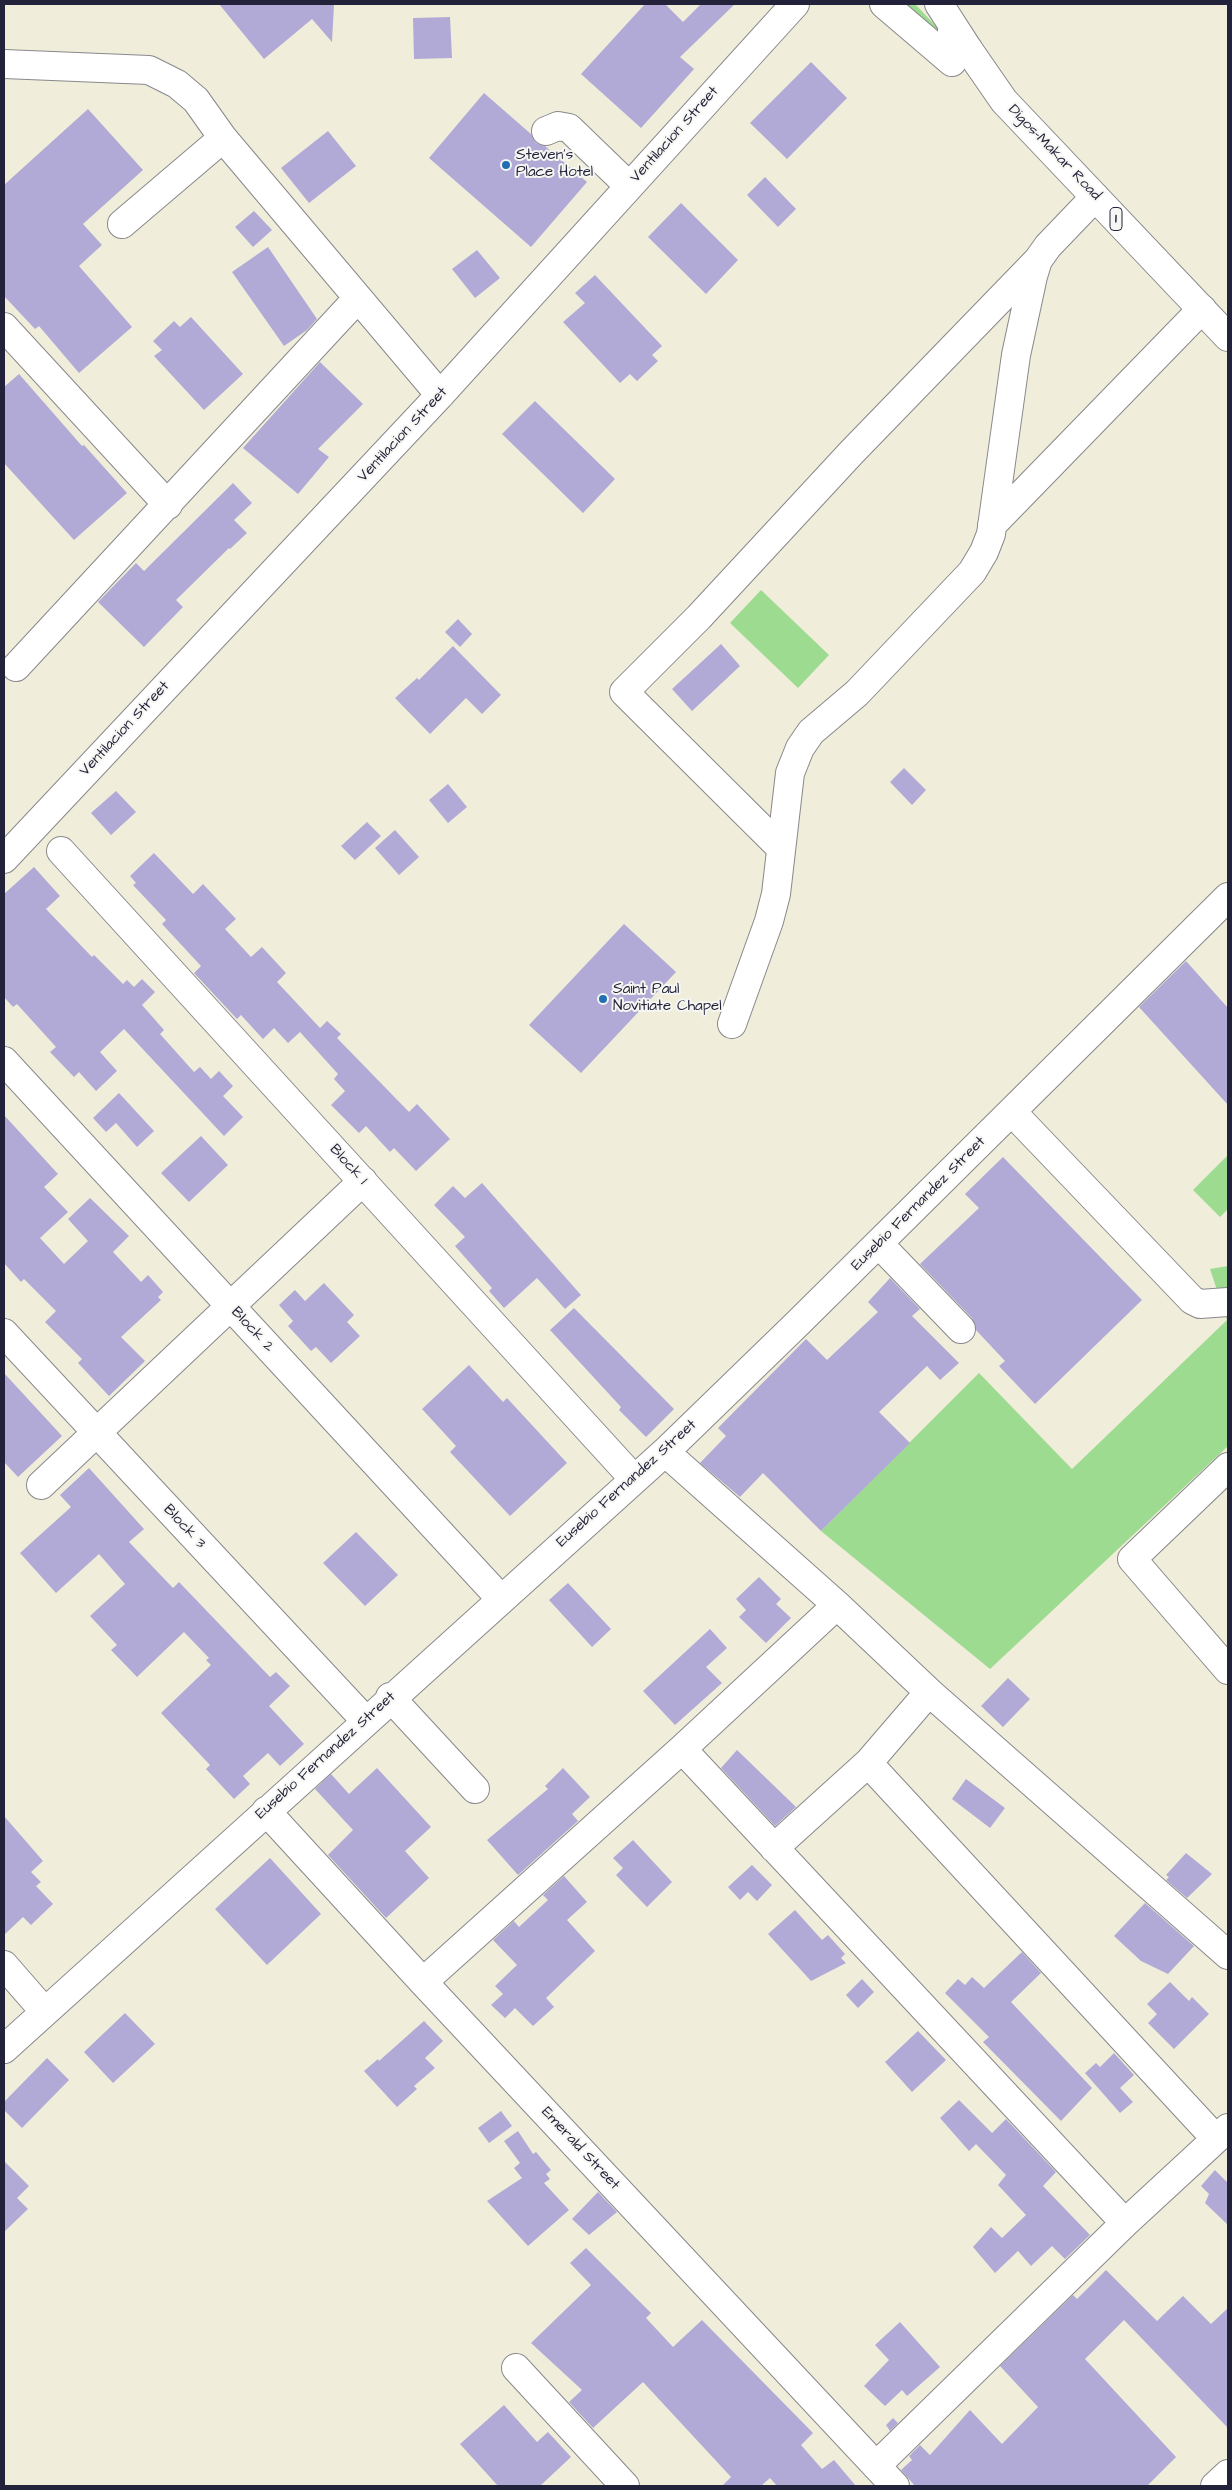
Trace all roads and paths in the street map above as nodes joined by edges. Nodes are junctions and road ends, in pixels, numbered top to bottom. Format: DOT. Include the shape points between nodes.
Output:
graph roads {
  1 [pos="795,4"];
  2 [pos="884,4"];
  3 [pos="899,4"];
  4 [pos="928,4"];
  5 [pos="939,4"];
  6 [pos="960,55"];
  7 [pos="4,64"];
  8 [pos="546,131"];
  9 [pos="223,138"];
  10 [pos="629,186"];
  11 [pos="1095,197"];
  12 [pos="122,224"];
  13 [pos="1038,260"];
  14 [pos="358,298"];
  15 [pos="1202,309"];
  16 [pos="4,327"];
  17 [pos="1228,337"];
  18 [pos="440,395"];
  19 [pos="168,505"];
  20 [pos="992,525"];
  21 [pos="16,667"];
  22 [pos="781,848"];
  23 [pos="61,851"];
  24 [pos="4,859"];
  25 [pos="1228,897"];
  26 [pos="732,1024"];
  27 [pos="4,1061"];
  28 [pos="1012,1112"];
  29 [pos="363,1181"];
  30 [pos="879,1244"];
  31 [pos="1228,1302"];
  32 [pos="230,1306"];
  33 [pos="961,1329"];
  34 [pos="4,1333"];
  35 [pos="96,1432"];
  36 [pos="665,1452"];
  37 [pos="1228,1467"];
  38 [pos="634,1479"];
  39 [pos="41,1484"];
  40 [pos="501,1599"];
  41 [pos="837,1605"];
  42 [pos="1226,1662"];
  43 [pos="929,1692"];
  44 [pos="390,1698"];
  45 [pos="365,1720"];
  46 [pos="682,1749"];
  47 [pos="868,1763"];
  48 [pos="475,1789"];
  49 [pos="266,1810"];
  50 [pos="774,1848"];
  51 [pos="1228,1955"];
  52 [pos="4,1965"];
  53 [pos="422,1982"];
  54 [pos="45,2012"];
  55 [pos="4,2049"];
  56 [pos="1222,2133"];
  57 [pos="1125,2224"];
  58 [pos="516,2368"];
  59 [pos="876,2466"];
  60 [pos="1228,2474"];
  61 [pos="625,2486"];
  62 [pos="895,2486"];
  63 [pos="1215,2486"];
  1 -- 10 [label="main road, Ventilacion Street"];
  2 -- 6 [label="main road"];
  3 -- 6 [label="main road, Digos-Makar Road / 1"];
  4 -- 6 [label="main road, Digos-Makar Road / 1"];
  5 -- 6 [label="main road"];
  6 -- 11 [label="main road, Digos-Makar Road / 1"];
  7 -- 9 [label="main road" via="149,70 177,84 196,100"];
  8 -- 10 [label="main road" via="558,126 569,128"];
  9 -- 12 [label="main road"];
  9 -- 14 [label="main road"];
  10 -- 18 [label="main road, Ventilacion Street"];
  11 -- 13 [label="main road"];
  11 -- 15 [label="main road, Digos-Makar Road / 1"];
  13 -- 20 [label="main road" via="1016,355"];
  13 -- 22 [label="main road" via="624,692"];
  14 -- 18 [label="main road"];
  14 -- 19 [label="main road"];
  15 -- 17 [label="main road, Digos-Makar Road / 1"];
  15 -- 20 [label="main road"];
  16 -- 19 [label="main road"];
  18 -- 24 [label="main road, Ventilacion Street"];
  19 -- 21 [label="main road"];
  20 -- 22 [label="main road" via="984,552 972,572 857,693 811,732 800,748 790,773"];
  22 -- 26 [label="main road" via="776,894 769,921"];
  23 -- 29 [label="main road, Block 1"];
  25 -- 28 [label="main road, Eusebio Fernandez Street"];
  27 -- 32 [label="main road, Block 2"];
  28 -- 30 [label="main road, Eusebio Fernandez Street"];
  28 -- 31 [label="main road" via="1192,1300 1203,1304"];
  29 -- 32 [label="main road"];
  29 -- 38 [label="main road, Block 1"];
  30 -- 33 [label="main road"];
  30 -- 36 [label="main road, Eusebio Fernandez Street"];
  32 -- 35 [label="main road"];
  32 -- 40 [label="main road, Block 2"];
  34 -- 35 [label="main road, Block 3"];
  35 -- 39 [label="main road"];
  35 -- 45 [label="main road, Block 3"];
  36 -- 38 [label="main road, Eusebio Fernandez Street"];
  36 -- 41 [label="main road"];
  37 -- 42 [label="main road" via="1132,1559"];
  38 -- 40 [label="main road, Eusebio Fernandez Street"];
  40 -- 44 [label="main road, Eusebio Fernandez Street"];
  41 -- 43 [label="main road"];
  41 -- 46 [label="main road"];
  43 -- 47 [label="main road"];
  43 -- 51 [label="main road"];
  44 -- 45 [label="main road, Eusebio Fernandez Street"];
  44 -- 48 [label="main road"];
  45 -- 49 [label="main road, Eusebio Fernandez Street"];
  46 -- 50 [label="main road"];
  46 -- 53 [label="main road"];
  47 -- 50 [label="main road"];
  47 -- 56 [label="main road"];
  49 -- 53 [label="main road, Emerald Street"];
  49 -- 54 [label="main road, Eusebio Fernandez Street"];
  50 -- 57 [label="main road"];
  52 -- 54 [label="main road"];
  53 -- 59 [label="main road, Emerald Street"];
  54 -- 55 [label="main road, Eusebio Fernandez Street"];
  56 -- 57 [label="main road"];
  57 -- 59 [label="main road"];
  58 -- 61 [label="main road"];
  59 -- 62 [label="main road, Emerald Street"];
  60 -- 63 [label="main road"];
}
